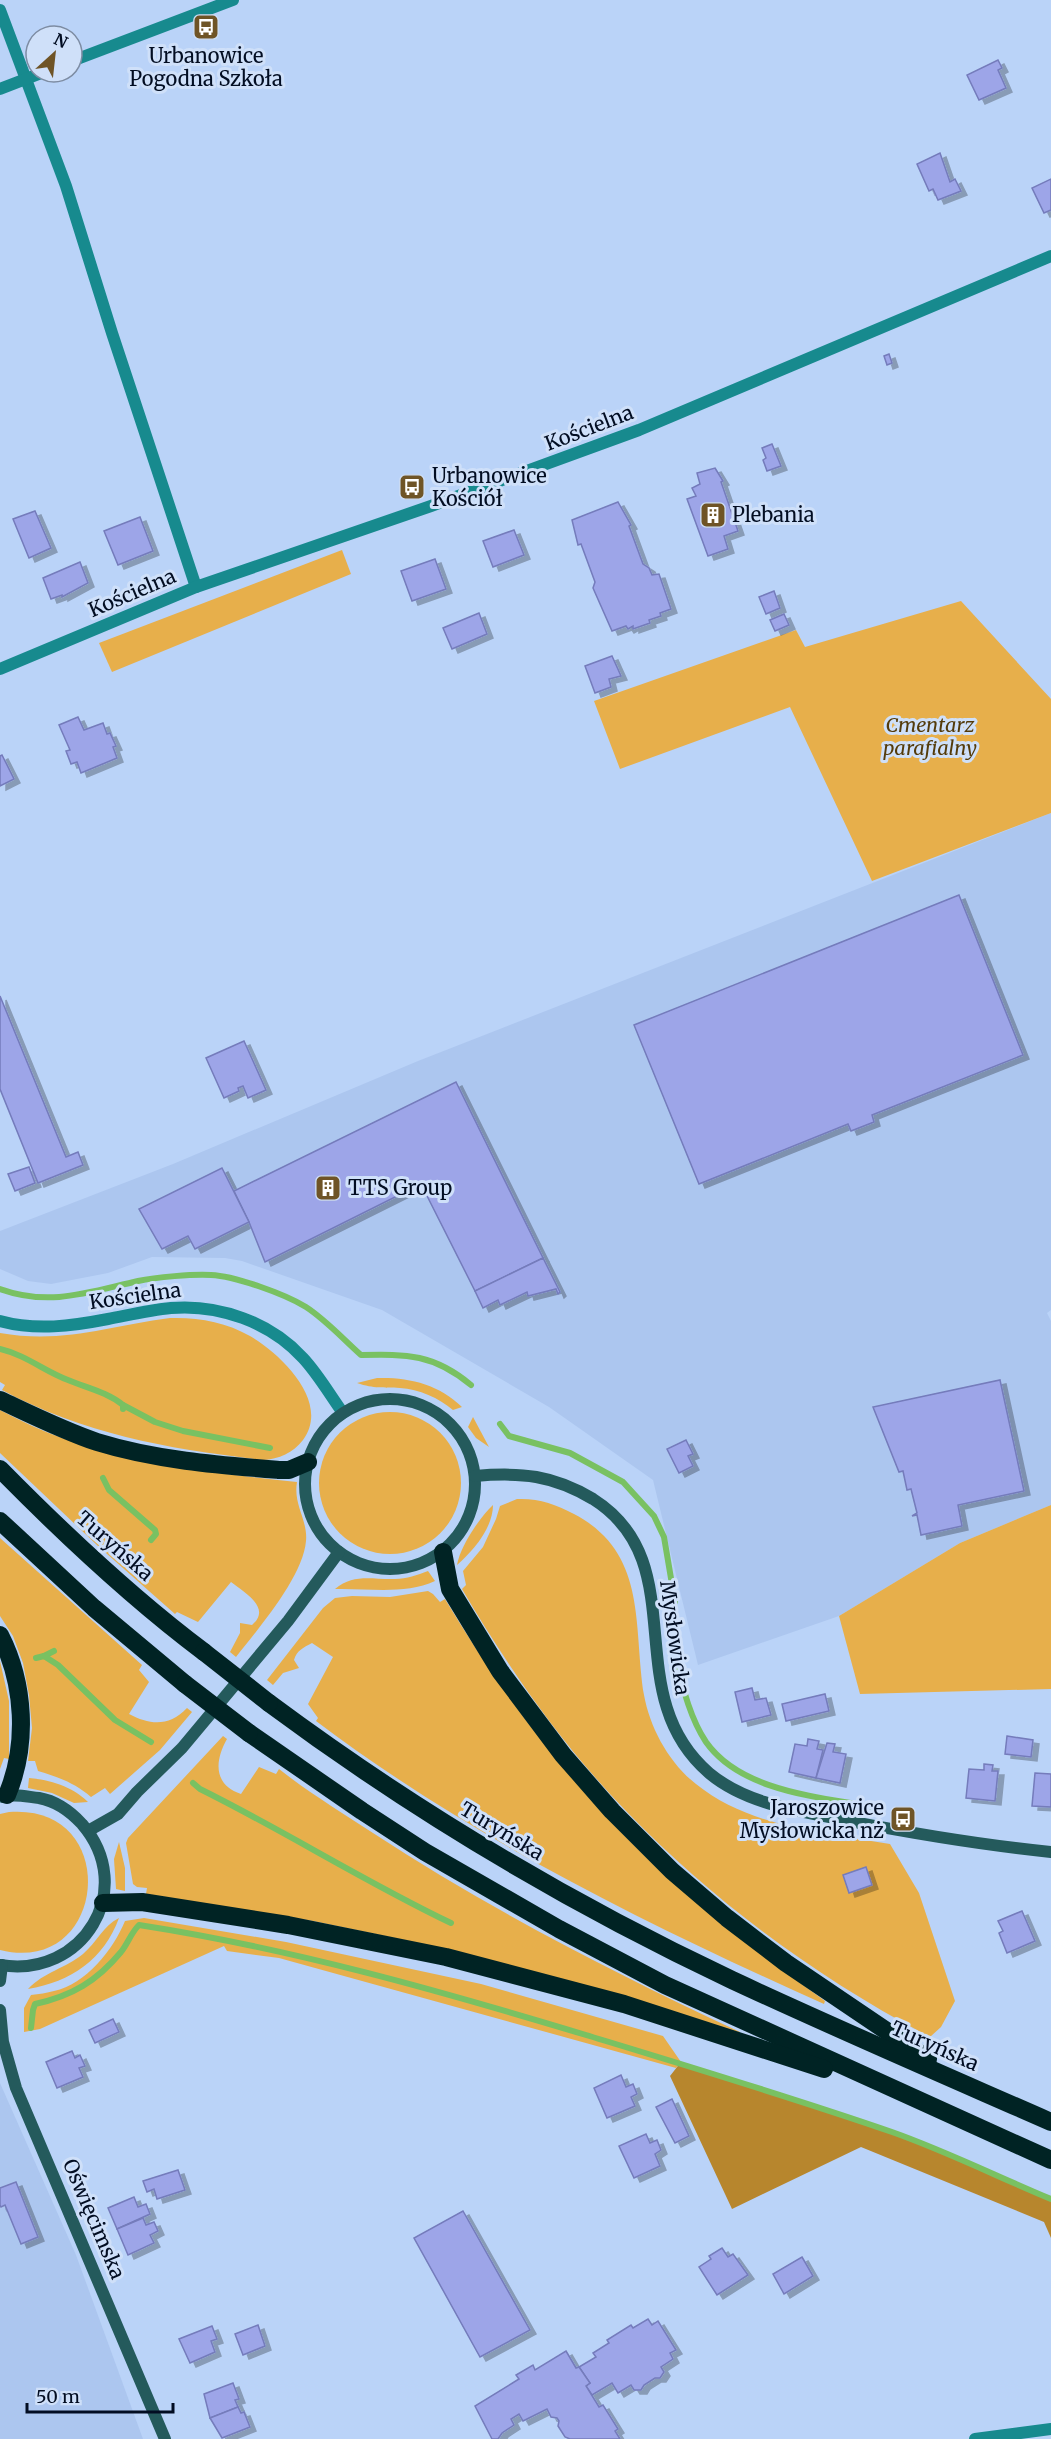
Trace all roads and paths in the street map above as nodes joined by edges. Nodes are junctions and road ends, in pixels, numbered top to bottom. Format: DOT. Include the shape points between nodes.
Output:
graph roads {
  1 [pos="233,0"];
  2 [pos="0,10"];
  3 [pos="84,56"];
  4 [pos="24,74"];
  5 [pos="24,80"];
  6 [pos="28,84"];
  7 [pos="0,89"];
  8 [pos="1051,256"];
  9 [pos="196,587"];
  10 [pos="0,669"];
  11 [pos="0,1321"];
  12 [pos="0,1400"];
  13 [pos="342,1413"];
  14 [pos="308,1462"];
  15 [pos="0,1469"];
  16 [pos="476,1476"];
  17 [pos="0,1521"];
  18 [pos="339,1552"];
  19 [pos="443,1552"];
  20 [pos="0,1635"];
  21 [pos="3,1796"];
  22 [pos="88,1831"];
  23 [pos="1051,1852"];
  24 [pos="103,1903"];
  25 [pos="1,1965"];
  26 [pos="0,1981"];
  27 [pos="0,2010"];
  28 [pos="967,2085"];
  29 [pos="908,2096"];
  30 [pos="1051,2122"];
  31 [pos="1051,2160"];
  32 [pos="1051,2429"];
  33 [pos="165,2439"];
  34 [pos="975,2439"];
  1 -- 3 [label="street"];
  2 -- 4 [label="street"];
  5 -- 7 [label="street"];
  6 -- 9 [label="street" via="66,186"];
  8 -- 9 [label="street, Kościelna" via="639,430"];
  9 -- 10 [label="street, Kościelna"];
  11 -- 13 [label="street, Kościelna" via="63,1326 178,1307 231,1314 268,1330 299,1353"];
  12 -- 14 [label="highway" via="97,1442 154,1455 279,1470"];
  13 -- 14 [label="street" via="321,1435"];
  13 -- 16 [label="street" via="384,1399 406,1400 427,1407 460,1435"];
  14 -- 18 [label="street" via="305,1482 313,1522"];
  15 -- 28 [label="highway, Turyńska, bridge" via="95,1560 204,1652 328,1746 443,1822 552,1886 731,1979"];
  16 -- 19 [label="street" via="469,1518"];
  16 -- 23 [label="street, Mysłowicka" via="543,1476 573,1487 604,1506 625,1528 648,1575 658,1674 667,1713 685,1746 716,1778 741,1793 790,1809 905,1833"];
  17 -- 29 [label="highway, bridge" via="94,1608 185,1684 362,1812 425,1852 665,1985"];
  18 -- 19 [label="street" via="380,1569 402,1569"];
  18 -- 22 [label="street" via="288,1621 182,1748 118,1814"];
  19 -- 28 [label="highway" via="450,1589 500,1671 612,1811 672,1871 727,1918 786,1963"];
  20 -- 21 [label="highway" via="14,1671 20,1715 18,1765"];
  21 -- 22 [label="street" via="50,1800"];
  22 -- 24 [label="street" via="105,1870"];
  24 -- 25 [label="street" via="88,1934 61,1954 28,1966"];
  24 -- 29 [label="highway" via="142,1902 288,1925 446,1957 624,2004"];
  25 -- 26 [label="street"];
  27 -- 33 [label="street, Oświęcimska" via="3,2042 16,2088"];
  28 -- 30 [label="highway, Turyńska"];
  29 -- 31 [label="highway"];
  32 -- 34 [label="street"];
}
